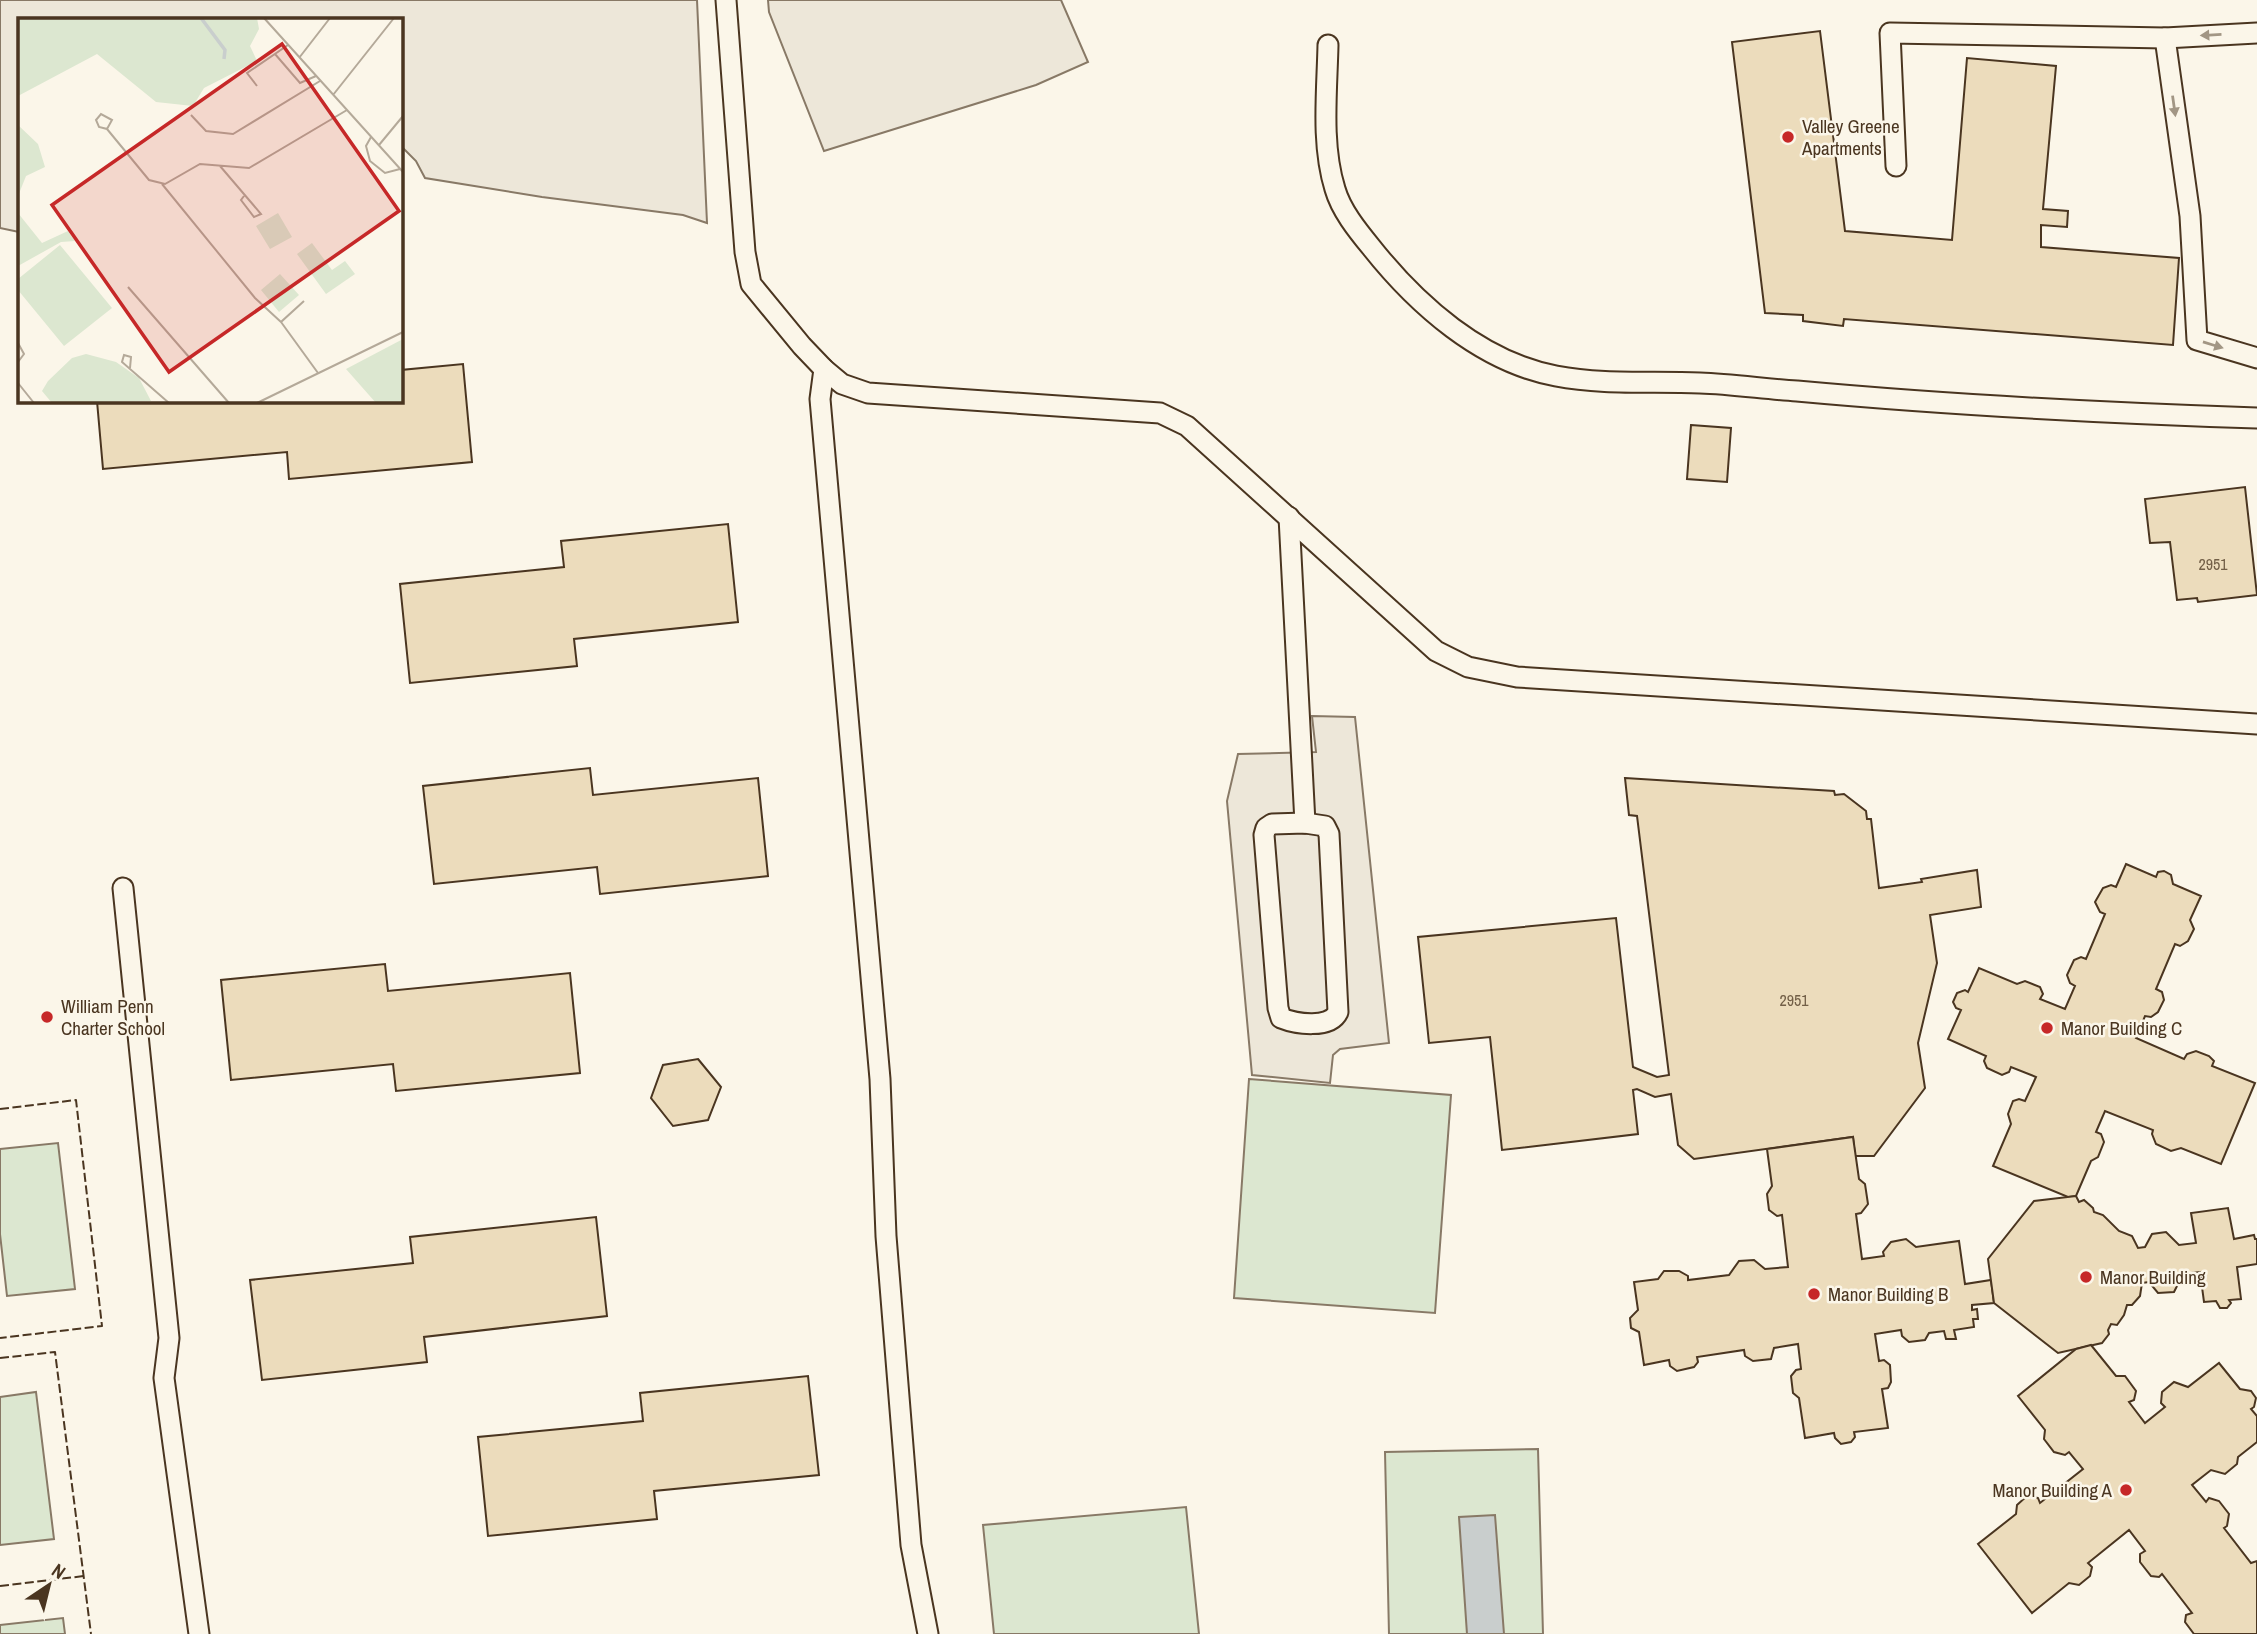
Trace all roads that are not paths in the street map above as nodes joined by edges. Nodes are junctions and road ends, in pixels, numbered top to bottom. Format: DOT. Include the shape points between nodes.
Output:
graph roads {
  1 [pos="726,0"];
  2 [pos="2257,33"];
  3 [pos="2165,38"];
  4 [pos="1328,45"];
  5 [pos="1896,166"];
  6 [pos="2257,358"];
  7 [pos="824,369"];
  8 [pos="2257,418"];
  9 [pos="1289,517"];
  10 [pos="2257,724"];
  11 [pos="1305,823"];
  12 [pos="123,888"];
  13 [pos="199,1634"];
  14 [pos="928,1634"];
  1 -- 7 [label="lane" via="751,284"];
  2 -- 3 [label="lane, one-way"];
  3 -- 5 [label="lane" via="1890,33"];
  3 -- 6 [label="lane, one-way" via="2190,216 2197,340"];
  4 -- 8 [label="lane" via="1328,151 1335,190 1352,223 1420,301 1454,329 1520,366 1556,376 1605,381 1702,383 1957,405"];
  7 -- 9 [label="lane" via="842,384 868,393 1160,413 1187,426"];
  7 -- 14 [label="lane" via="820,399 880,1079 886,1236 911,1545"];
  9 -- 10 [label="lane" via="1436,651 1468,667 1517,677"];
  9 -- 11 [label="lane"];
  11 -- 11 [label="lane" via="1325,826 1329,834 1338,1012 1329,1022 1291,1022 1281,1018 1278,1008 1266,828"];
  12 -- 13 [label="lane" via="169,1338 164,1378"];
}
